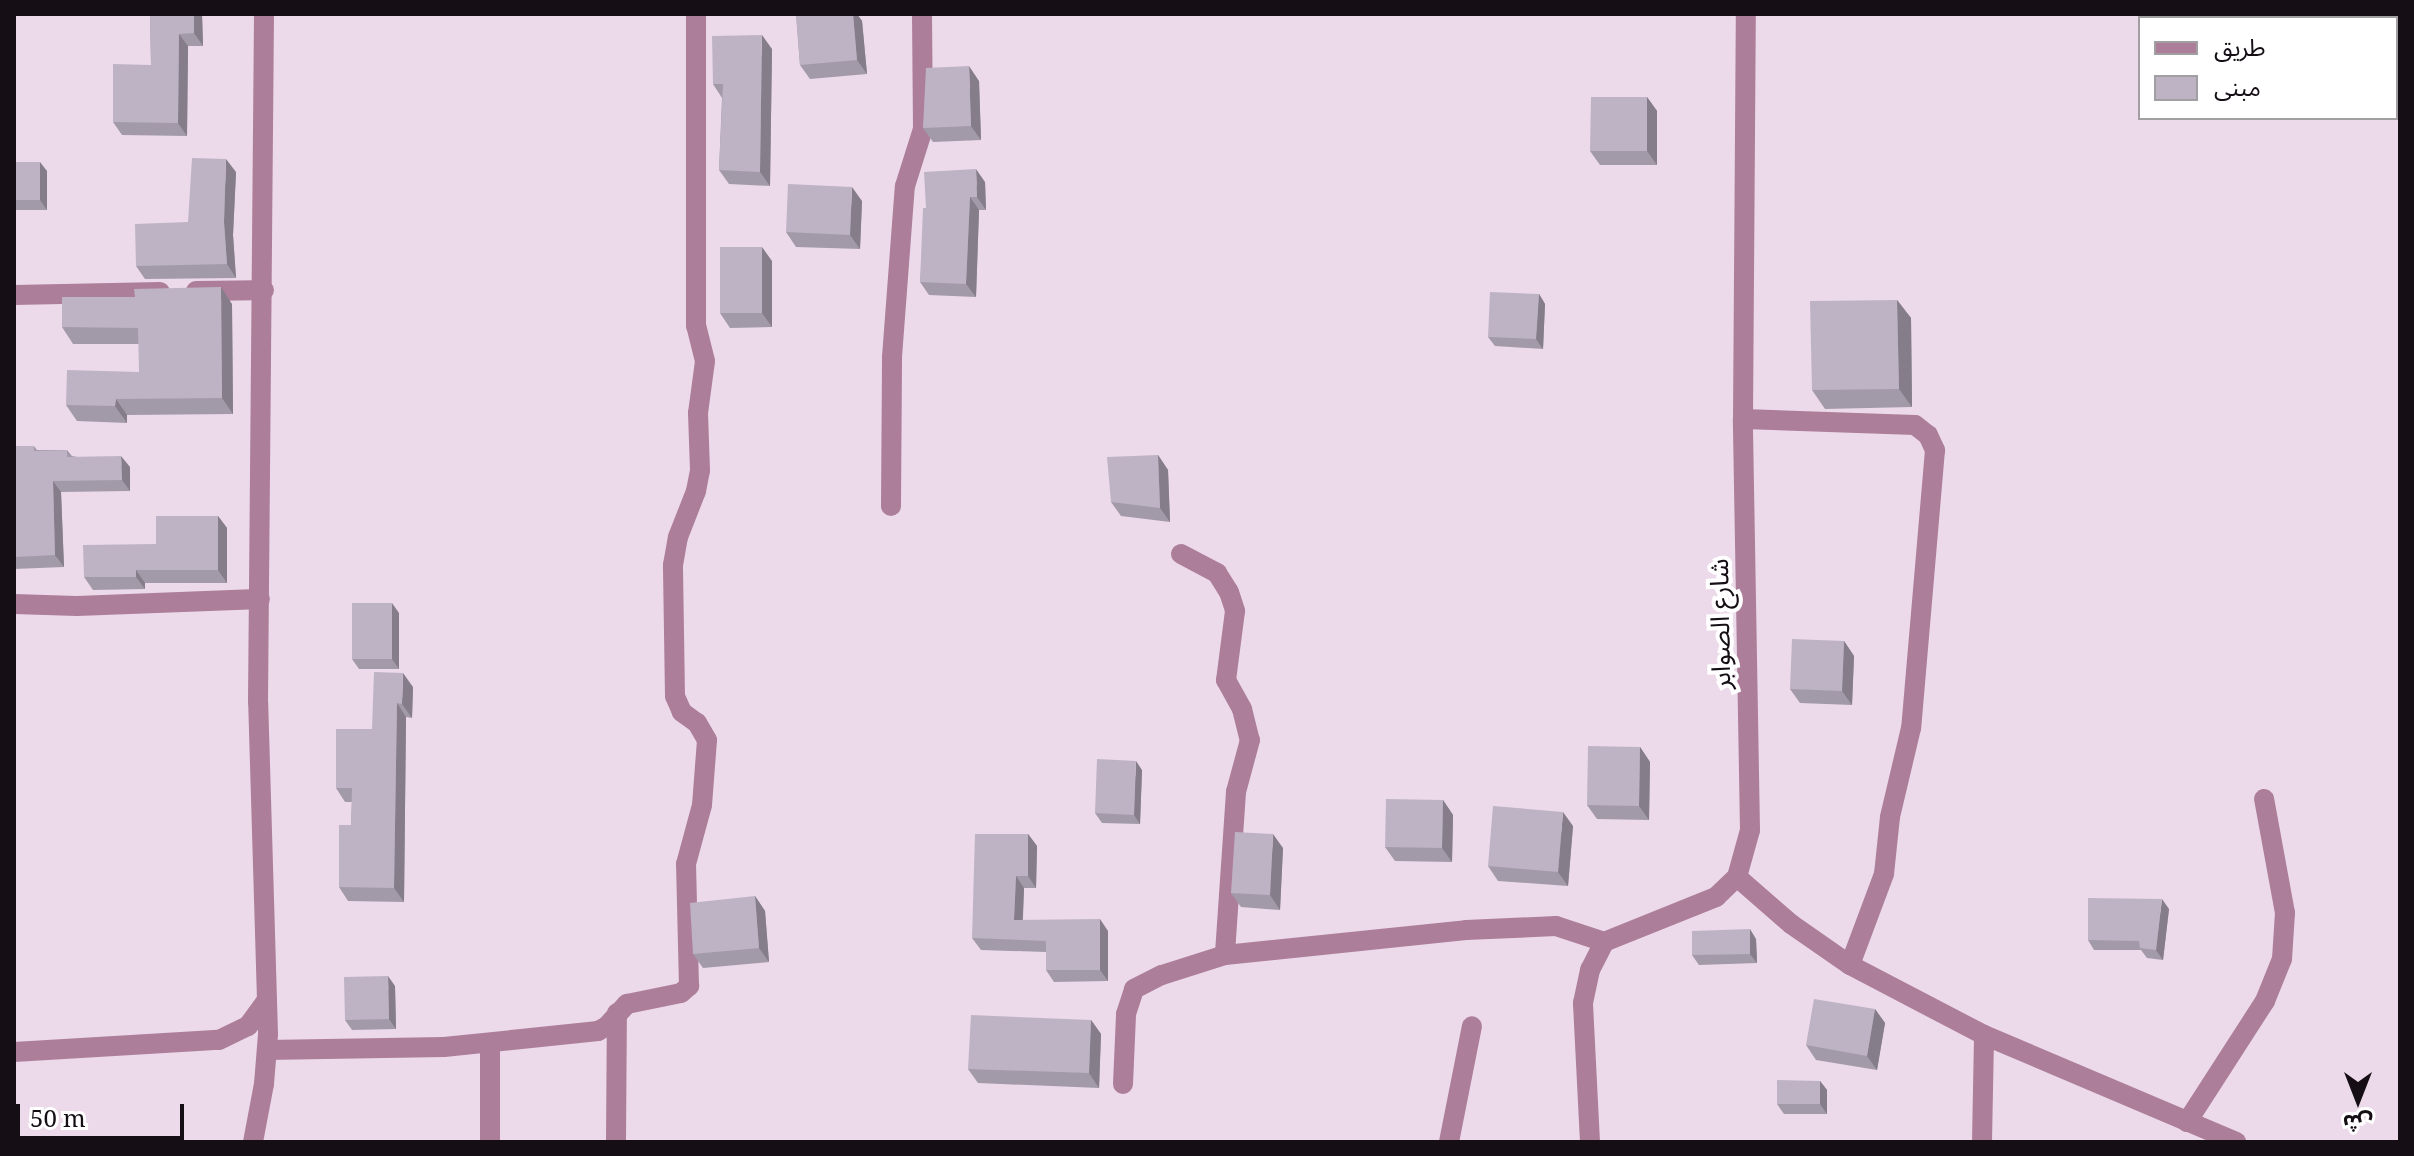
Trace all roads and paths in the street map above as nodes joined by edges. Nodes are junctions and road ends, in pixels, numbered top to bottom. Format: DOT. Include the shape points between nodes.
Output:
graph roads {
  1 [pos="264,14"];
  2 [pos="696,14"];
  3 [pos="922,14"];
  4 [pos="1746,14"];
  5 [pos="264,290"];
  6 [pos="14,295"];
  7 [pos="1743,419"];
  8 [pos="891,506"];
  9 [pos="1181,554"];
  10 [pos="260,599"];
  11 [pos="14,604"];
  12 [pos="2264,799"];
  13 [pos="1737,877"];
  14 [pos="1604,942"];
  15 [pos="1225,955"];
  16 [pos="1850,965"];
  17 [pos="267,1000"];
  18 [pos="617,1013"];
  19 [pos="1472,1026"];
  20 [pos="1984,1035"];
  21 [pos="490,1043"];
  22 [pos="267,1050"];
  23 [pos="14,1052"];
  24 [pos="1123,1084"];
  25 [pos="2187,1122"];
  26 [pos="2224,1139"];
  27 [pos="253,1142"];
  28 [pos="490,1142"];
  29 [pos="616,1142"];
  30 [pos="1449,1142"];
  31 [pos="1590,1142"];
  32 [pos="1982,1142"];
  1 -- 5 [label="street"];
  2 -- 18 [label="street" via="696,326 705,361 698,481 673,565 675,696 707,740 702,805 686,864 691,981 681,993 627,1004"];
  3 -- 8 [label="street" via="923,129 905,186 892,357"];
  4 -- 7 [label="street, شارع الصوابر"];
  5 -- 6 [label="street"];
  5 -- 10 [label="street"];
  7 -- 13 [label="street, شارع الصوابر" via="1750,830"];
  7 -- 16 [label="street" via="1915,425 1935,450 1911,728 1890,817 1884,874"];
  9 -- 15 [label="street" via="1217,573 1229,592 1235,611 1226,680 1242,709 1250,740 1236,792"];
  10 -- 11 [label="street"];
  10 -- 17 [label="street" via="259,808"];
  12 -- 25 [label="street" via="2285,913 2282,959 2265,1001"];
  13 -- 14 [label="street" via="1695,909"];
  13 -- 16 [label="street"];
  14 -- 15 [label="street" via="1556,926 1406,935"];
  14 -- 31 [label="street" via="1590,970 1583,1003"];
  15 -- 24 [label="street" via="1134,989 1126,1014"];
  16 -- 20 [label="street"];
  17 -- 22 [label="street"];
  17 -- 23 [label="street" via="248,1026 219,1040"];
  18 -- 21 [label="street" via="598,1031"];
  18 -- 29 [label="street"];
  19 -- 30 [label="street"];
  20 -- 25 [label="street"];
  20 -- 32 [label="street"];
  21 -- 22 [label="street" via="356,1052"];
  21 -- 28 [label="street"];
  22 -- 27 [label="street"];
  25 -- 26 [label="street"];
}
